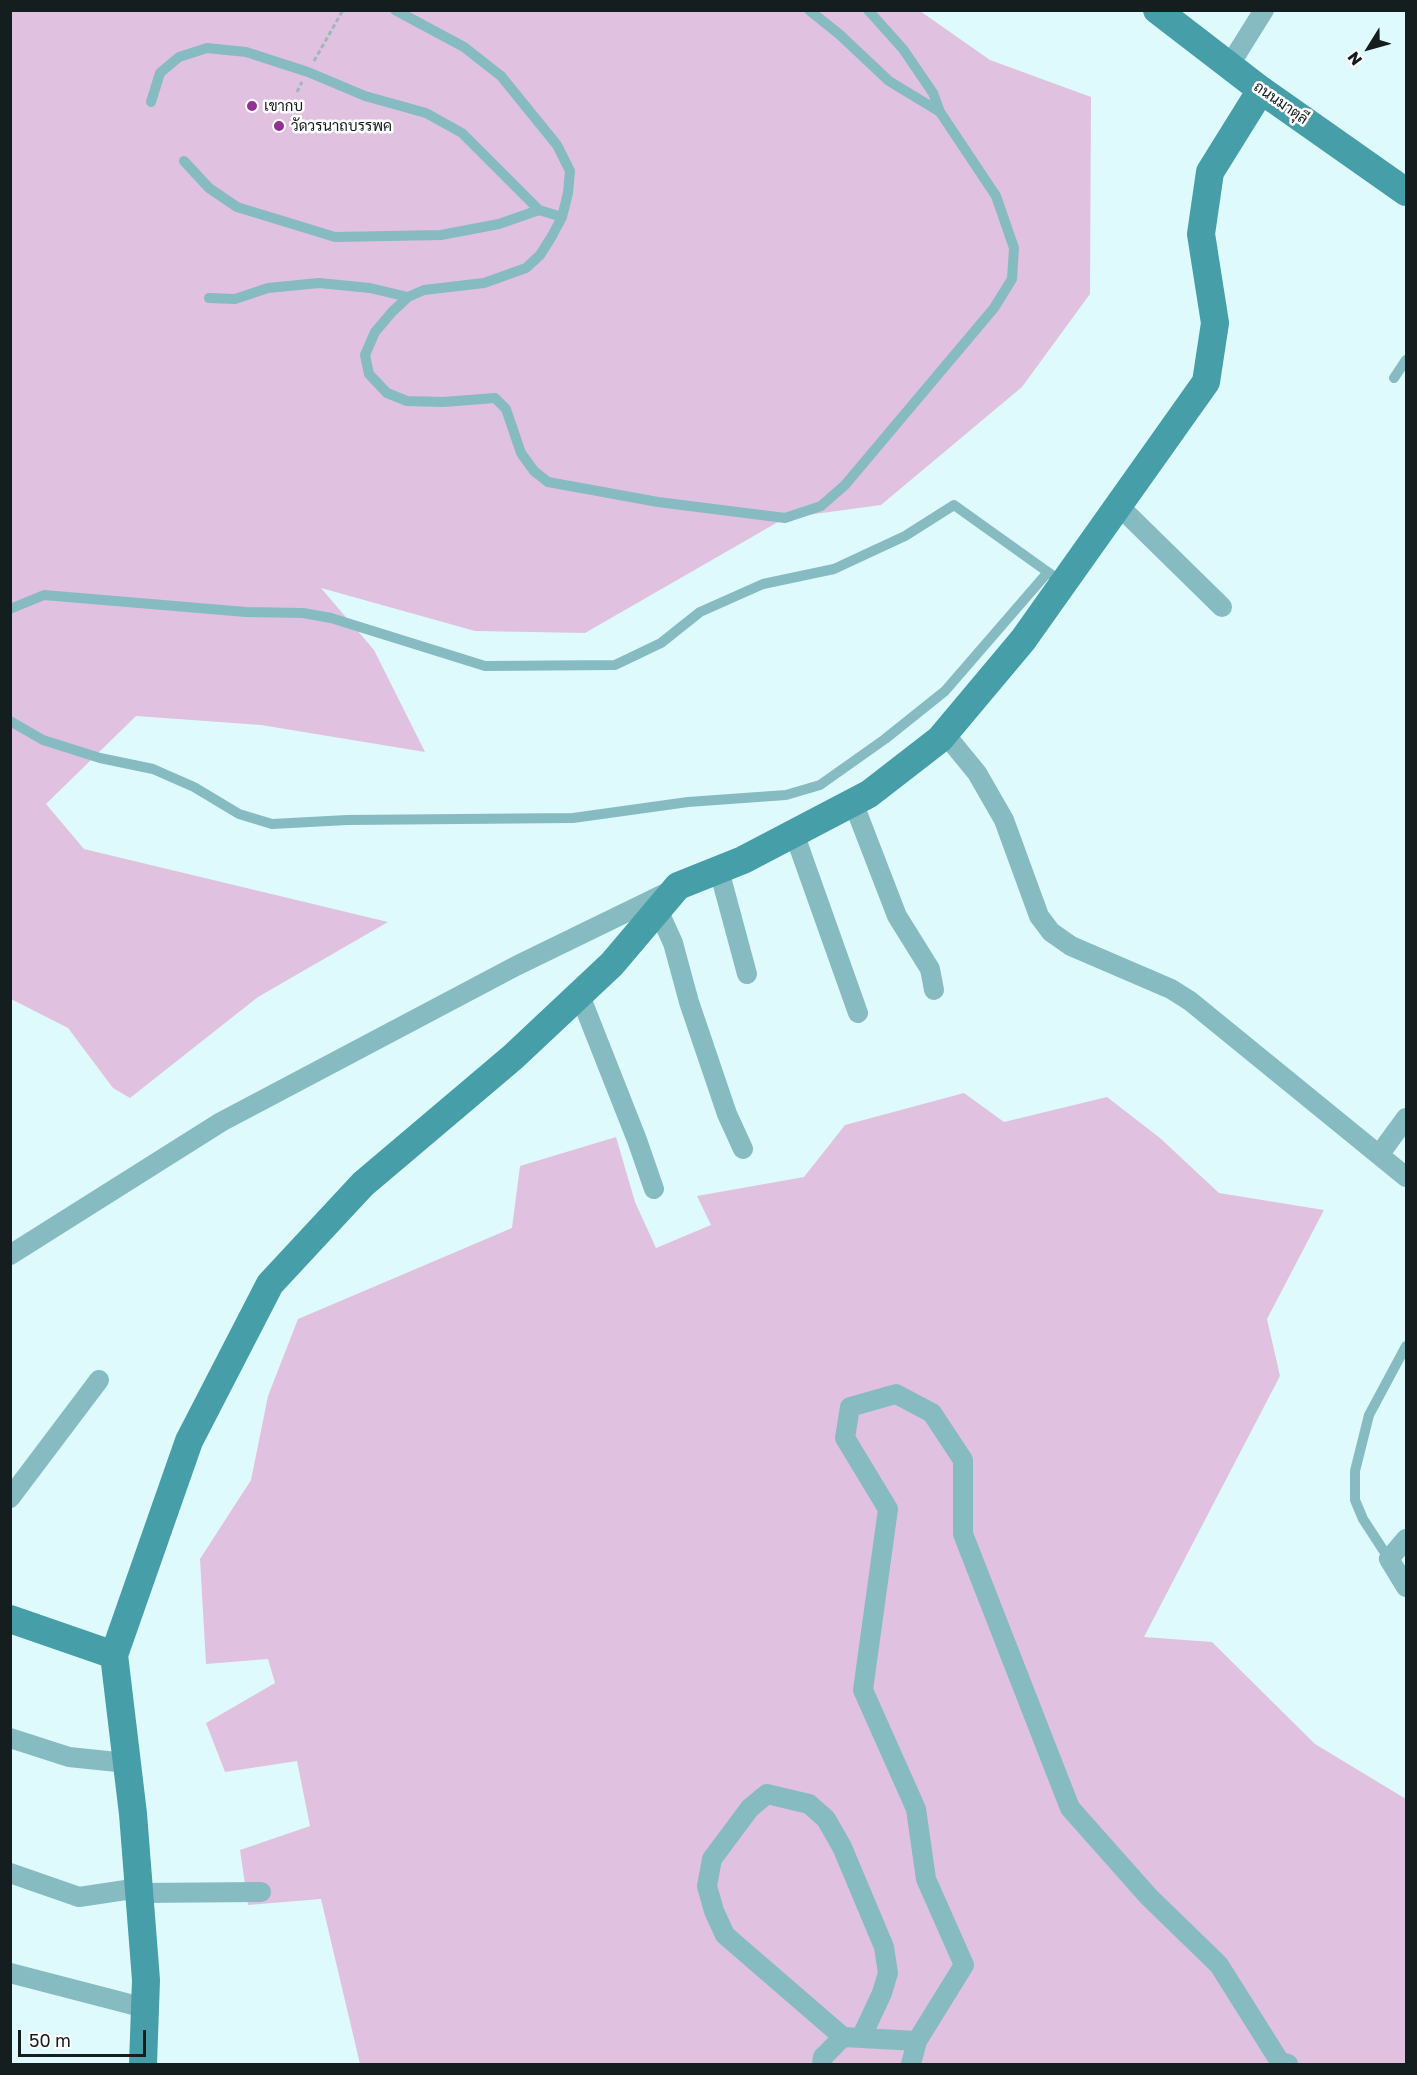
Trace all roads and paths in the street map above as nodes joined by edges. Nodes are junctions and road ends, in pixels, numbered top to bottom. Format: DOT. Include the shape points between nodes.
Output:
graph roads {
  1 [pos="343,10"];
  2 [pos="395,10"];
  3 [pos="809,10"];
  4 [pos="868,10"];
  5 [pos="1157,10"];
  6 [pos="1264,10"];
  7 [pos="1229,66"];
  8 [pos="308,72"];
  9 [pos="1261,90"];
  10 [pos="297,92"];
  11 [pos="151,102"];
  12 [pos="940,112"];
  13 [pos="184,162"];
  14 [pos="1407,192"];
  15 [pos="539,210"];
  16 [pos="562,217"];
  17 [pos="408,297"];
  18 [pos="209,298"];
  19 [pos="1407,360"];
  20 [pos="1394,378"];
  21 [pos="1119,506"];
  22 [pos="1056,578"];
  23 [pos="1222,607"];
  24 [pos="10,609"];
  25 [pos="10,721"];
  26 [pos="945,734"];
  27 [pos="853,802"];
  28 [pos="794,833"];
  29 [pos="719,870"];
  30 [pos="678,886"];
  31 [pos="658,910"];
  32 [pos="747,974"];
  33 [pos="934,990"];
  34 [pos="579,993"];
  35 [pos="858,1013"];
  36 [pos="1407,1118"];
  37 [pos="742,1149"];
  38 [pos="1379,1155"];
  39 [pos="1407,1177"];
  40 [pos="654,1189"];
  41 [pos="10,1255"];
  42 [pos="1407,1346"];
  43 [pos="99,1380"];
  44 [pos="10,1498"];
  45 [pos="1407,1539"];
  46 [pos="1389,1559"];
  47 [pos="1407,1587"];
  48 [pos="10,1619"];
  49 [pos="114,1655"];
  50 [pos="10,1738"];
  51 [pos="127,1763"];
  52 [pos="10,1873"];
  53 [pos="139,1890"];
  54 [pos="261,1892"];
  55 [pos="10,1972"];
  56 [pos="145,2008"];
  57 [pos="852,2037"];
  58 [pos="917,2041"];
  59 [pos="143,2064"];
  60 [pos="822,2064"];
  61 [pos="911,2064"];
  62 [pos="1288,2064"];
  1 -- 8 [label="path"];
  2 -- 16 [label="lane" via="464,47 501,76 524,103 557,145 570,171"];
  3 -- 12 [label="lane" via="889,81"];
  4 -- 12 [label="lane" via="903,49 933,93"];
  5 -- 7 [label="street, ถนนมาตุลี"];
  6 -- 7 [label="street"];
  7 -- 9 [label="street, ถนนมาตุลี"];
  8 -- 10 [label="path"];
  8 -- 11 [label="lane" via="246,52 207,48 179,57 160,73"];
  8 -- 15 [label="lane" via="365,96 426,113 462,133"];
  9 -- 14 [label="street, ถนนมาตุลี"];
  9 -- 21 [label="street" via="1210,172 1201,234 1215,323 1206,382"];
  12 -- 17 [label="lane" via="996,196 1014,248 1012,279 994,308 845,485 805,514 785,518 731,512 548,482 521,453 506,409 495,398 407,401 387,393 369,374 366,355 375,332"];
  13 -- 15 [label="lane" via="209,188 237,207 335,237 441,235 499,224"];
  15 -- 16 [label="lane"];
  16 -- 17 [label="lane" via="540,255 526,268 484,283 424,290"];
  17 -- 18 [label="lane" via="319,283 268,288 235,300"];
  19 -- 20 [label="lane"];
  21 -- 22 [label="street"];
  21 -- 23 [label="street"];
  22 -- 24 [label="lane" via="954,505 905,536 834,569 763,584 700,612 661,643 615,665 485,666 331,618 303,613 44,595"];
  22 -- 25 [label="lane" via="945,691 820,785 786,795 688,802 573,818 272,824 239,814 194,787 153,769 43,740"];
  22 -- 26 [label="street" via="1023,640"];
  26 -- 27 [label="street" via="869,794"];
  26 -- 38 [label="street" via="977,774 1004,820 1039,916 1051,932 1071,946 1190,1001"];
  27 -- 28 [label="street"];
  27 -- 33 [label="street" via="897,916 930,969"];
  28 -- 29 [label="street"];
  28 -- 35 [label="street"];
  29 -- 30 [label="street"];
  29 -- 32 [label="street"];
  30 -- 31 [label="street"];
  30 -- 41 [label="street" via="516,966 221,1122"];
  31 -- 34 [label="street" via="612,964"];
  31 -- 37 [label="street" via="673,943 689,1002"];
  34 -- 40 [label="street"];
  34 -- 49 [label="street" via="513,1057 363,1185 270,1284 189,1442"];
  36 -- 38 [label="street"];
  38 -- 39 [label="street"];
  42 -- 46 [label="lane" via="1369,1415 1355,1471 1355,1500"];
  43 -- 44 [label="street"];
  45 -- 46 [label="street"];
  46 -- 47 [label="street"];
  48 -- 49 [label="street"];
  49 -- 51 [label="street"];
  50 -- 51 [label="street" via="69,1757"];
  51 -- 53 [label="street"];
  52 -- 53 [label="street" via="79,1897"];
  53 -- 54 [label="street"];
  53 -- 56 [label="street"];
  55 -- 56 [label="street"];
  56 -- 59 [label="street"];
  57 -- 57 [label="street" via="725,1935 714,1911 707,1886 712,1859 750,1808 767,1794 809,1804 826,1819 842,1847 884,1947 888,1972 882,1993"];
  57 -- 58 [label="street"];
  57 -- 60 [label="street" via="823,2057"];
  58 -- 61 [label="street"];
  58 -- 62 [label="street" via="964,1965 926,1879 916,1809 863,1690 888,1509 845,1438 850,1407 896,1394 932,1413 963,1460 963,1534 1070,1808 1149,1897 1219,1965 1280,2062"];
}
